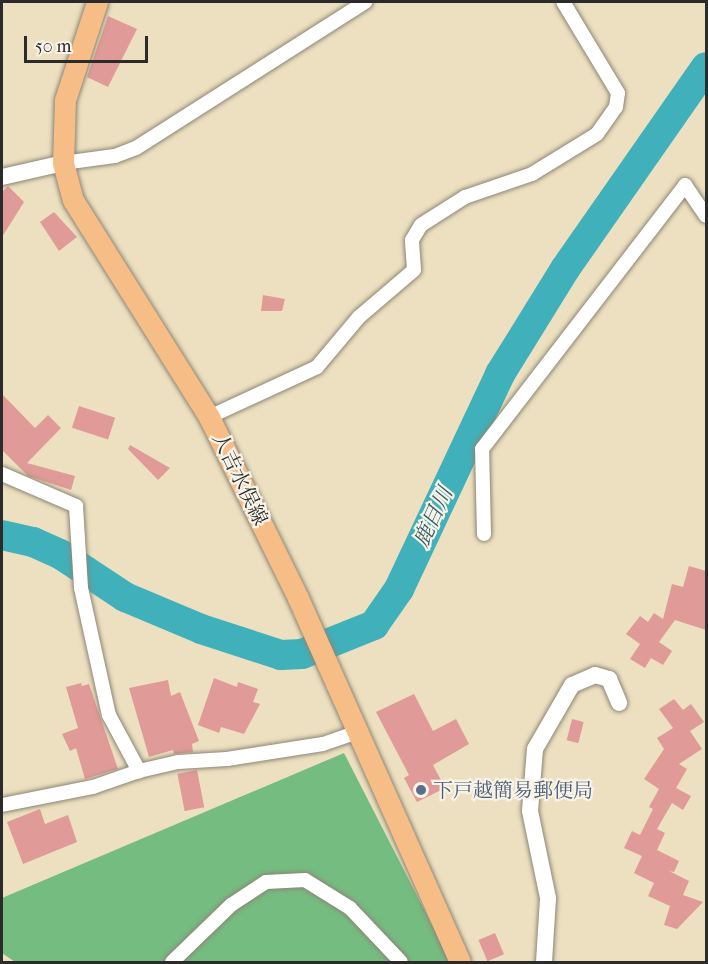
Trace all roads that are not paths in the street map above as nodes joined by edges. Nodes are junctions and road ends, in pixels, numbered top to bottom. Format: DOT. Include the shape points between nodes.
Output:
graph roads {
  1 [pos="97,2"];
  2 [pos="365,2"];
  3 [pos="563,2"];
  4 [pos="63,162"];
  5 [pos="2,177"];
  6 [pos="706,216"];
  7 [pos="209,417"];
  8 [pos="2,474"];
  9 [pos="484,534"];
  10 [pos="619,704"];
  11 [pos="358,732"];
  12 [pos="138,771"];
  13 [pos="2,805"];
  14 [pos="172,963"];
  15 [pos="401,963"];
  16 [pos="460,963"];
  17 [pos="544,963"];
  1 -- 4 [label="main road, 人吉水俣線" via="65,100"];
  2 -- 4 [label="street" via="136,148 115,156"];
  3 -- 7 [label="street" via="618,93 616,107 597,134 532,174 465,197 421,225 412,240 414,270 359,318 317,367"];
  4 -- 5 [label="street"];
  4 -- 7 [label="main road, 人吉水俣線" via="73,200"];
  6 -- 9 [label="street" via="685,185 482,449"];
  7 -- 11 [label="main road, 人吉水俣線" via="298,598"];
  8 -- 12 [label="street" via="76,506 81,588 109,716"];
  10 -- 17 [label="street" via="609,679 596,675 573,685 535,749 530,811 548,898"];
  11 -- 12 [label="street" via="323,744 227,759 178,762"];
  11 -- 16 [label="main road, 人吉水俣線"];
  12 -- 13 [label="street" via="93,787"];
  14 -- 15 [label="street" via="231,905 266,882 305,880 350,908"];
}
